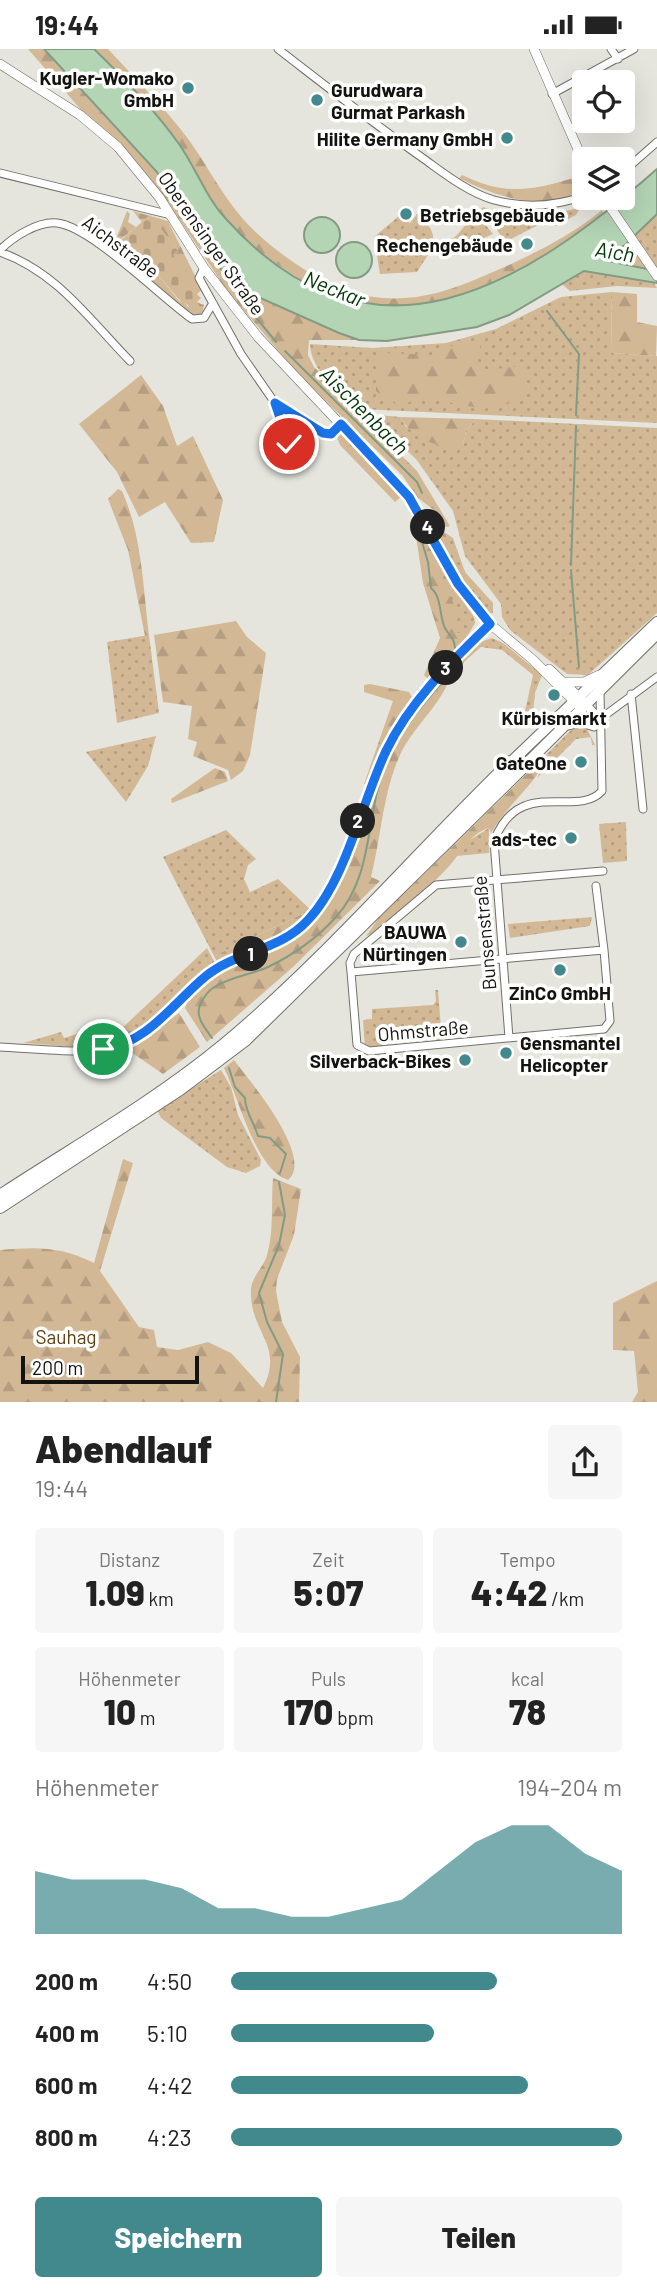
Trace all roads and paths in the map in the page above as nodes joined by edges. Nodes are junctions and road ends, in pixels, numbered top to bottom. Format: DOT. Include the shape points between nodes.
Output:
graph roads {
  1 [pos="278,49"];
  2 [pos="534,49"];
  3 [pos="611,49"];
  4 [pos="634,49"];
  5 [pos="618,59"];
  6 [pos="0,64"];
  7 [pos="552,94"];
  8 [pos="657,142"];
  9 [pos="577,147"];
  10 [pos="635,161"];
  11 [pos="0,173"];
  12 [pos="572,200"];
  13 [pos="612,210"];
  14 [pos="171,215"];
  15 [pos="0,251"];
  16 [pos="204,268"];
  17 [pos="657,276"];
  18 [pos="213,303"];
  19 [pos="130,361"];
  20 [pos="275,403"];
  21 [pos="341,424"];
  22 [pos="289,444"];
  23 [pos="657,622"];
  24 [pos="490,624"];
  25 [pos="657,635"];
  26 [pos="532,659"];
  27 [pos="603,673"];
  28 [pos="657,677"];
  29 [pos="567,682"];
  30 [pos="600,691"];
  31 [pos="631,694"];
  32 [pos="580,702"];
  33 [pos="600,719"];
  34 [pos="563,727"];
  35 [pos="594,727"];
  36 [pos="600,736"];
  37 [pos="517,765"];
  38 [pos="643,809"];
  39 [pos="603,871"];
  40 [pos="495,880"];
  41 [pos="596,886"];
  42 [pos="604,950"];
  43 [pos="502,959"];
  44 [pos="351,972"];
  45 [pos="509,1038"];
  46 [pos="0,1047"];
  47 [pos="0,1196"];
  48 [pos="0,1207"];
  1 -- 12 [label="street" via="373,123 469,188 521,204"];
  2 -- 7 [label="street"];
  3 -- 5 [label="street"];
  4 -- 5 [label="street"];
  5 -- 7 [label="street"];
  6 -- 14 [label="street, Oberensinger Straße" via="98,129 132,163"];
  7 -- 9 [label="street"];
  8 -- 10 [label="street"];
  11 -- 14 [label="street"];
  13 -- 17 [label="street"];
  14 -- 16 [label="street, Oberensinger Straße"];
  15 -- 18 [label="street, Aichstraße" via="23,233 43,225 64,224 192,319 204,318"];
  15 -- 19 [label="street" via="53,280"];
  16 -- 18 [label="street" via="199,278"];
  16 -- 21 [label="street, Oberensinger Straße" via="272,353"];
  18 -- 20 [label="street"];
  20 -- 21 [label="street" via="323,433 331,434"];
  20 -- 22 [label="street"];
  21 -- 24 [label="street, Oberensinger Straße" via="409,497 458,584"];
  23 -- 27 [label="main road"];
  24 -- 26 [label="street, Oberensinger Straße"];
  24 -- 46 [label="street" via="436,678 402,723 338,869 317,909 296,931 268,948 218,967 149,1028 121,1046"];
  25 -- 30 [label="main road"];
  26 -- 29 [label="street, Oberensinger Straße"];
  26 -- 32 [label="street, Oberensinger Straße"];
  27 -- 29 [label="street" via="584,682"];
  27 -- 32 [label="main road"];
  28 -- 31 [label="street"];
  29 -- 32 [label="street, Oberensinger Straße"];
  30 -- 32 [label="main road"];
  30 -- 33 [label="street, Bunsenstraße"];
  31 -- 33 [label="street"];
  31 -- 38 [label="street"];
  32 -- 33 [label="street"];
  32 -- 34 [label="main road"];
  32 -- 35 [label="street"];
  32 -- 37 [label="main road"];
  33 -- 36 [label="street, Bunsenstraße"];
  34 -- 35 [label="street" via="581,723"];
  34 -- 37 [label="main road"];
  35 -- 36 [label="street"];
  36 -- 40 [label="street, Bunsenstraße" via="602,791 592,797 529,804 514,811 494,841"];
  37 -- 47 [label="highway" via="223,1046"];
  37 -- 48 [label="highway" via="245,1040 180,1090"];
  39 -- 40 [label="street"];
  40 -- 43 [label="street, Bunsenstraße"];
  40 -- 44 [label="street" via="431,888 354,954"];
  41 -- 42 [label="street"];
  42 -- 43 [label="street"];
  42 -- 45 [label="street, Ohmstraße" via="608,1027"];
  43 -- 44 [label="street"];
  43 -- 45 [label="street, Bunsenstraße"];
  44 -- 45 [label="street, Ohmstraße" via="357,1045 364,1051"];
}
